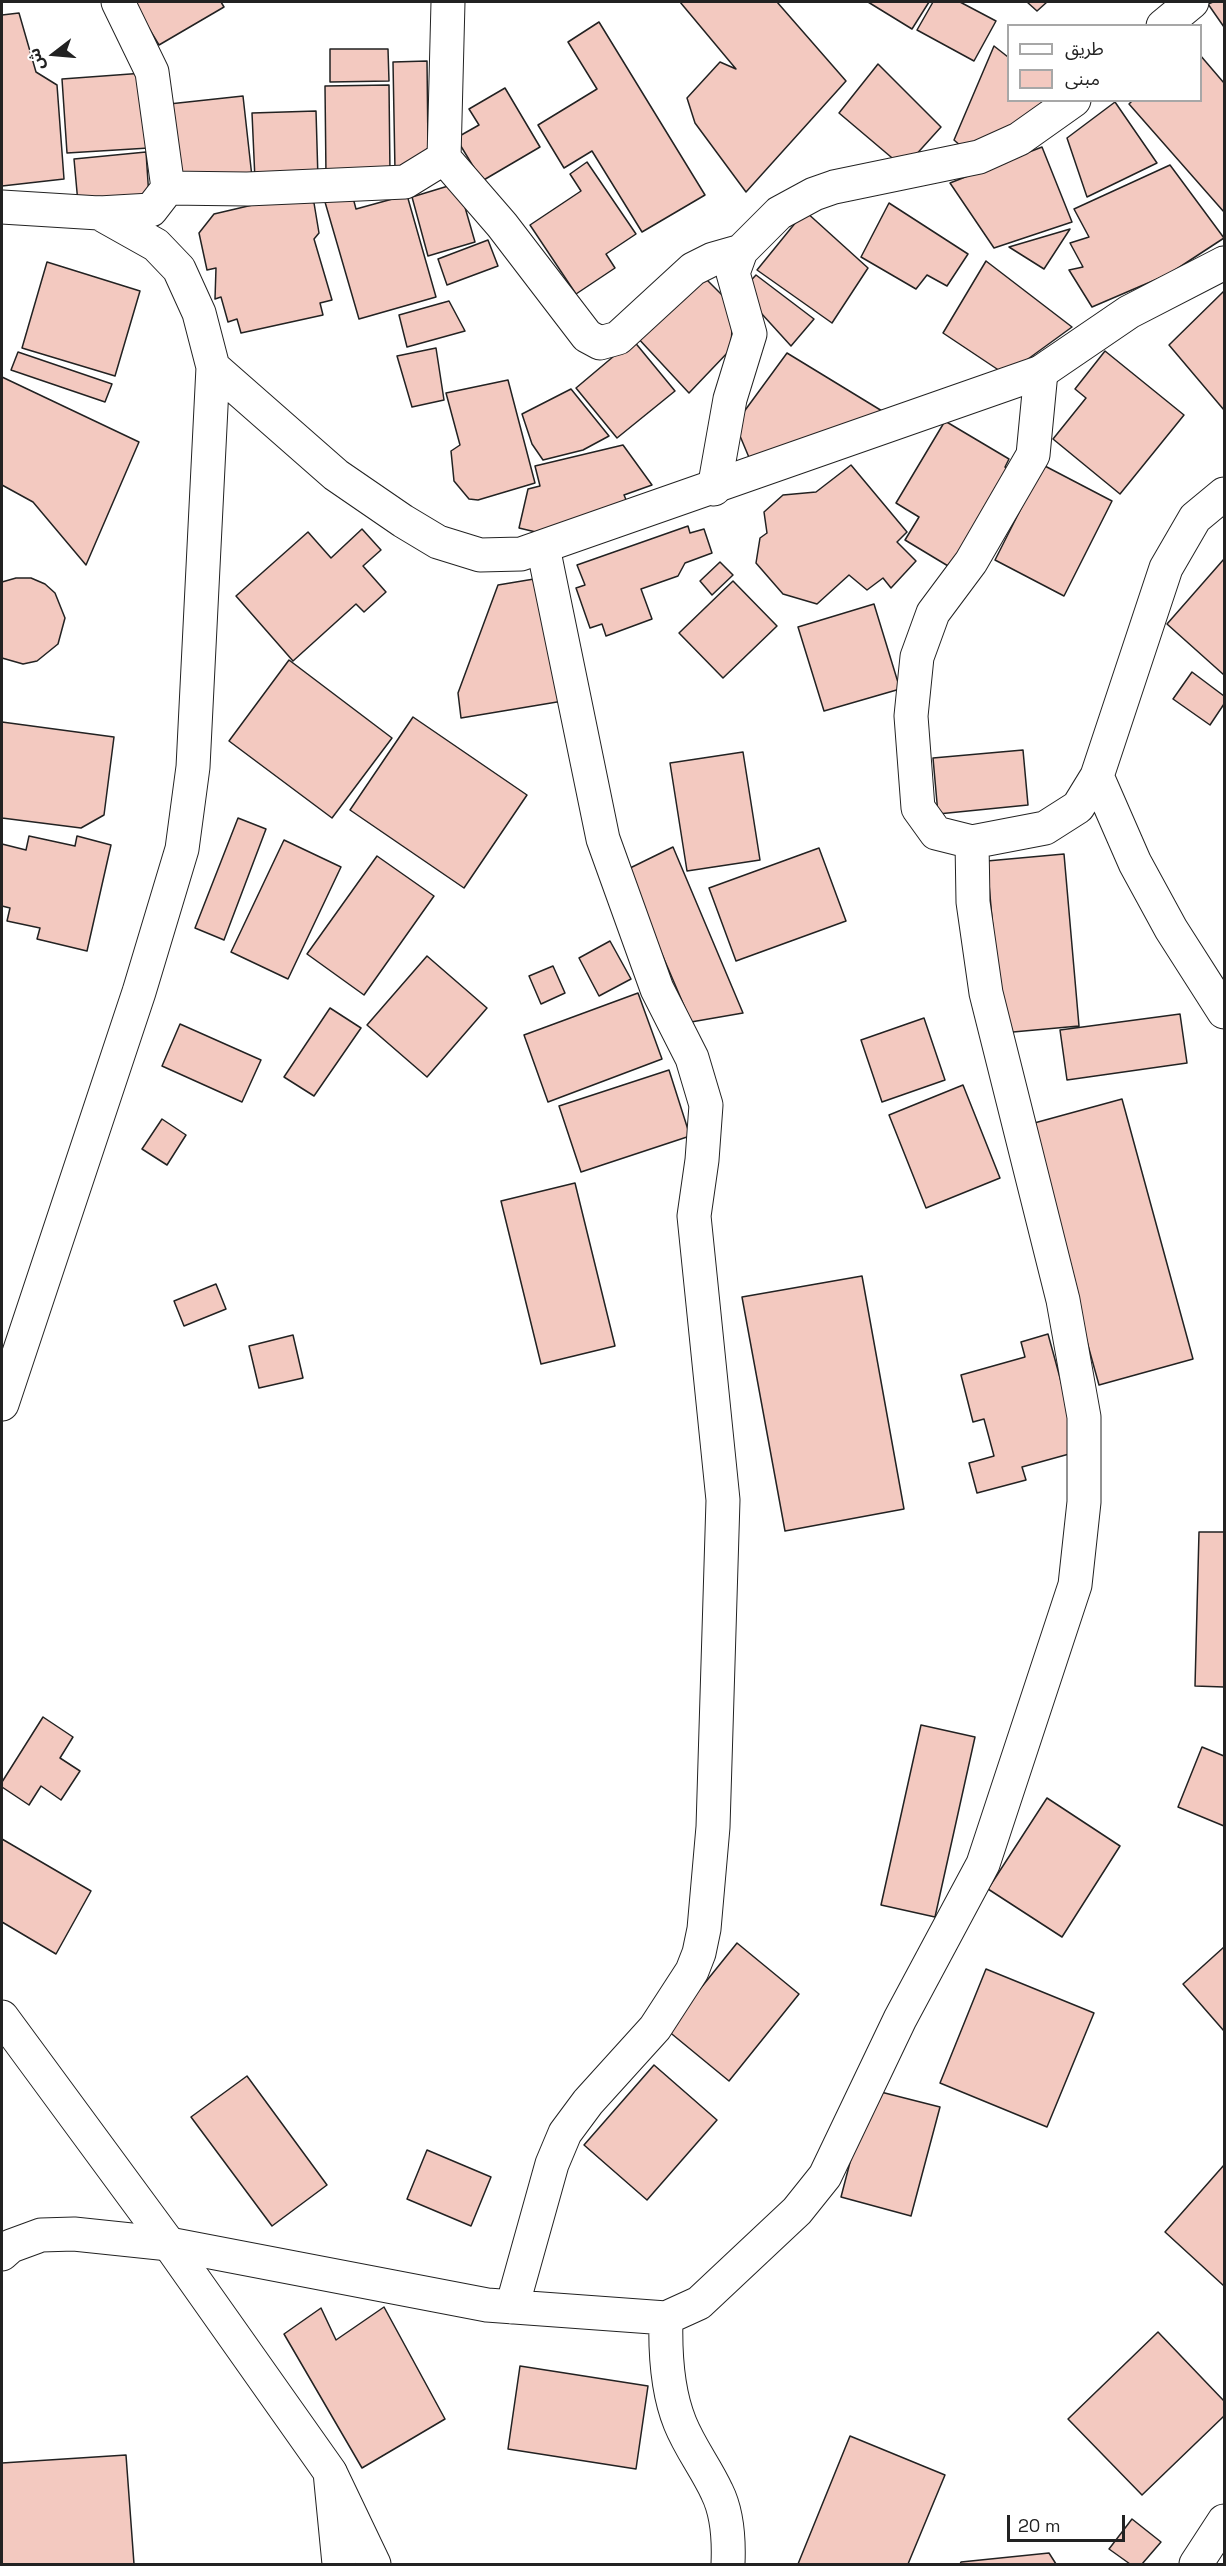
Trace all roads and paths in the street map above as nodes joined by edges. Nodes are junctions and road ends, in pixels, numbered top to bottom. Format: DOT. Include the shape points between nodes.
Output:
graph roads {
  1 [pos="118,2"];
  2 [pos="448,2"];
  3 [pos="1192,2"];
  4 [pos="1165,24"];
  5 [pos="1071,102"];
  6 [pos="444,158"];
  7 [pos="168,188"];
  8 [pos="2,207"];
  9 [pos="99,213"];
  10 [pos="741,251"];
  11 [pos="1224,263"];
  12 [pos="213,367"];
  13 [pos="1041,372"];
  14 [pos="714,489"];
  15 [pos="1224,494"];
  16 [pos="543,547"];
  17 [pos="1097,776"];
  18 [pos="972,842"];
  19 [pos="1224,1012"];
  20 [pos="2,1404"];
  21 [pos="2,2017"];
  22 [pos="169,2244"];
  23 [pos="2,2254"];
  24 [pos="512,2307"];
  25 [pos="666,2318"];
  26 [pos="330,2472"];
  27 [pos="1224,2521"];
  28 [pos="339,2565"];
  29 [pos="374,2565"];
  30 [pos="728,2565"];
  31 [pos="1196,2565"];
  1 -- 7 [label="street" via="152,72"];
  2 -- 6 [label="street"];
  3 -- 4 [label="street"];
  5 -- 10 [label="street" via="1019,139 979,157 814,194 779,213"];
  6 -- 7 [label="street" via="405,182"];
  6 -- 10 [label="street" via="502,225 587,336 600,343 618,338 693,269"];
  7 -- 9 [label="street" via="151,210"];
  8 -- 9 [label="street"];
  9 -- 12 [label="street" via="156,245 179,269 199,313"];
  10 -- 14 [label="street" via="733,273 750,334 730,399"];
  11 -- 13 [label="street" via="1129,312"];
  12 -- 16 [label="street" via="336,474 438,542 480,555 521,554"];
  12 -- 20 [label="street" via="193,767 182,849 139,992"];
  13 -- 14 [label="street"];
  13 -- 18 [label="street" via="1033,455 970,562 933,613 917,657 911,716 918,808 936,833"];
  14 -- 16 [label="street"];
  15 -- 17 [label="street" via="1195,518 1166,567"];
  16 -- 24 [label="street" via="603,839 657,989 692,1058 706,1105 694,1216 723,1500 713,1827 699,1953 692,1971 655,2028 565,2133 552,2164"];
  17 -- 18 [label="street" via="1078,807 1046,828"];
  17 -- 19 [label="street" via="1135,863"];
  18 -- 25 [label="street" via="973,902 986,993 1063,1300 1084,1417 1084,1502 1075,1586 983,1864 900,2019 825,2176 796,2211 699,2302"];
  21 -- 22 [label="street"];
  22 -- 23 [label="street" via="74,2234 41,2235 11,2246"];
  22 -- 24 [label="street"];
  22 -- 26 [label="street"];
  24 -- 25 [label="street"];
  25 -- 30 [label="street" via="665,2348 679,2421 696,2459 718,2493 727,2524"];
  26 -- 28 [label="street"];
  26 -- 29 [label="street"];
  27 -- 31 [label="street"];
}
